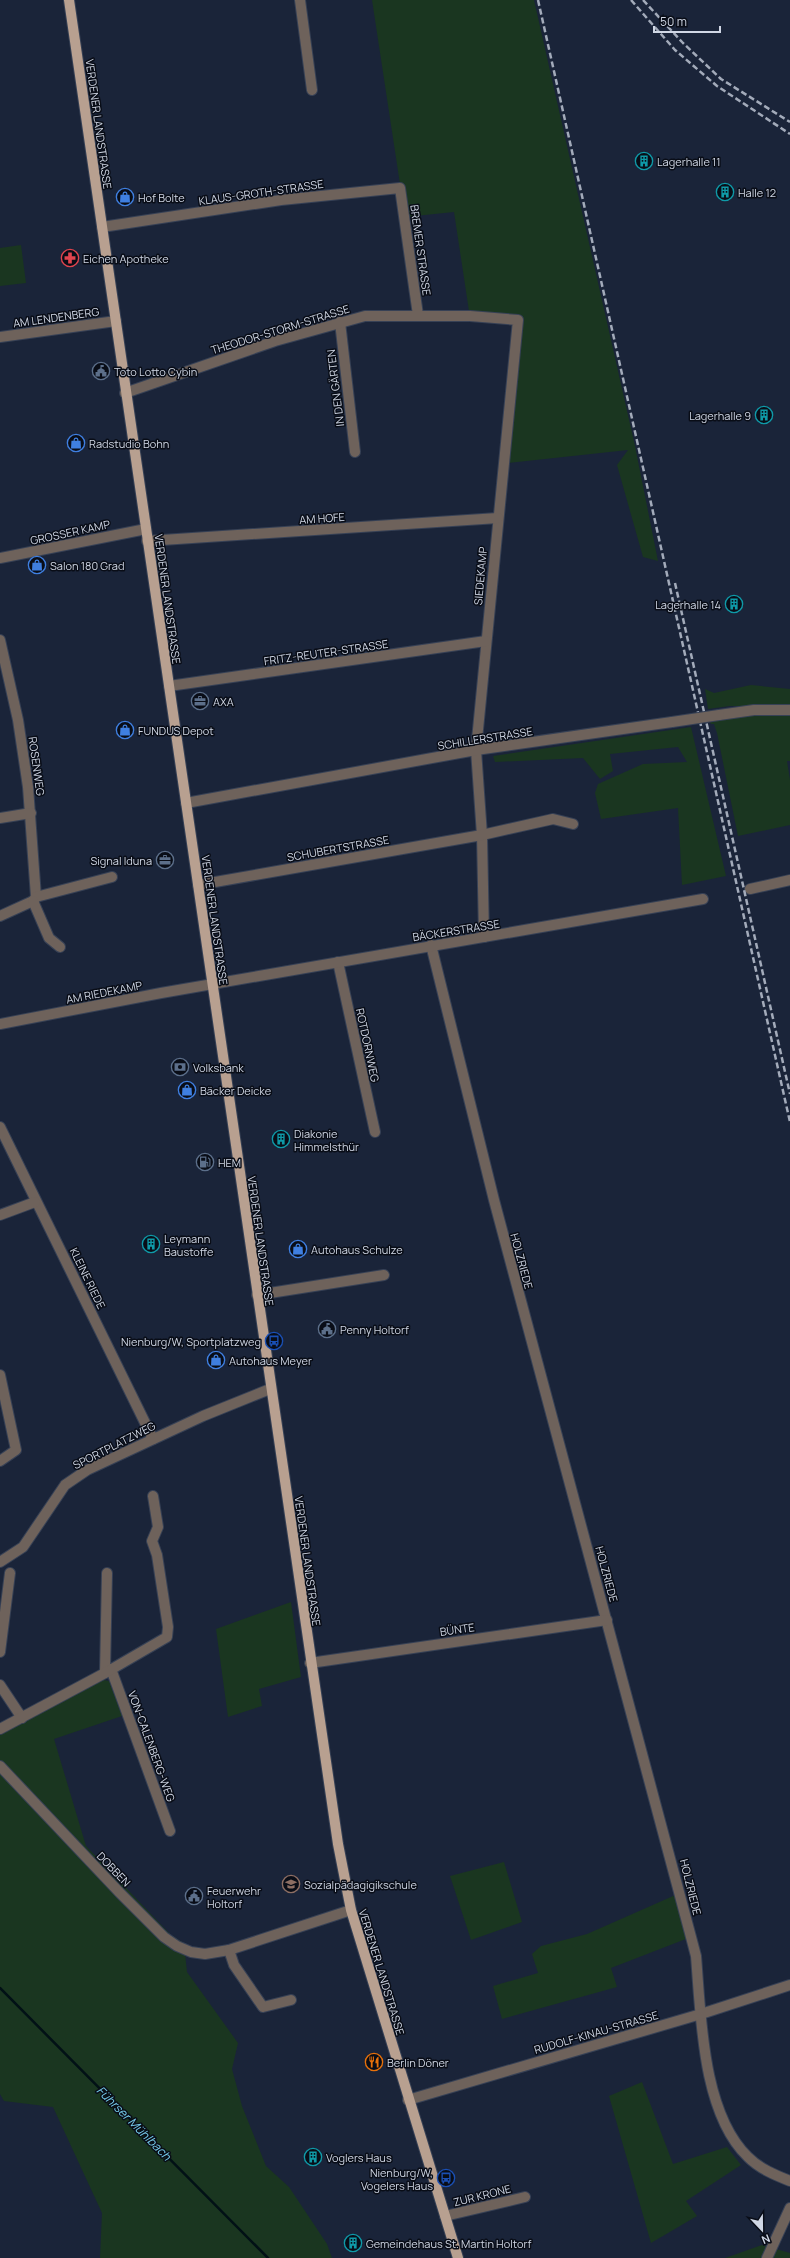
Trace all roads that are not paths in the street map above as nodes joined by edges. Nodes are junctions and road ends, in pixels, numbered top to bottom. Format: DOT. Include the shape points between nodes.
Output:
graph roads {
  1 [pos="68,0"];
  2 [pos="300,0"];
  3 [pos="312,90"];
  4 [pos="400,188"];
  5 [pos="102,227"];
  6 [pos="418,315"];
  7 [pos="518,320"];
  8 [pos="116,321"];
  9 [pos="340,322"];
  10 [pos="0,337"];
  11 [pos="125,393"];
  12 [pos="356,452"];
  13 [pos="498,518"];
  14 [pos="146,529"];
  15 [pos="147,541"];
  16 [pos="0,558"];
  17 [pos="0,640"];
  18 [pos="486,641"];
  19 [pos="169,686"];
  20 [pos="4,687"];
  21 [pos="790,710"];
  22 [pos="474,751"];
  23 [pos="186,802"];
  24 [pos="31,813"];
  25 [pos="0,818"];
  26 [pos="573,824"];
  27 [pos="482,835"];
  28 [pos="112,877"];
  29 [pos="790,880"];
  30 [pos="198,884"];
  31 [pos="750,889"];
  32 [pos="35,899"];
  33 [pos="703,899"];
  34 [pos="0,916"];
  35 [pos="484,937"];
  36 [pos="431,945"];
  37 [pos="60,947"];
  38 [pos="338,962"];
  39 [pos="212,985"];
  40 [pos="0,1024"];
  41 [pos="0,1127"];
  42 [pos="375,1132"];
  43 [pos="35,1202"];
  44 [pos="0,1215"];
  45 [pos="384,1275"];
  46 [pos="257,1295"];
  47 [pos="0,1375"];
  48 [pos="270,1389"];
  49 [pos="153,1439"];
  50 [pos="0,1461"];
  51 [pos="154,1496"];
  52 [pos="0,1562"];
  53 [pos="10,1573"];
  54 [pos="107,1573"];
  55 [pos="607,1620"];
  56 [pos="0,1652"];
  57 [pos="310,1662"];
  58 [pos="108,1671"];
  59 [pos="0,1685"];
  60 [pos="22,1718"];
  61 [pos="0,1729"];
  62 [pos="0,1766"];
  63 [pos="170,1831"];
  64 [pos="351,1910"];
  65 [pos="228,1950"];
  66 [pos="790,1984"];
  67 [pos="291,2000"];
  68 [pos="701,2014"];
  69 [pos="408,2100"];
  70 [pos="790,2181"];
  71 [pos="525,2197"];
  72 [pos="790,2208"];
  73 [pos="445,2216"];
  74 [pos="458,2258"];
  75 [pos="767,2258"];
  1 -- 5 [label="main road, VERDENER LANDSTRASSE"];
  2 -- 3 [label="street"];
  4 -- 5 [label="street, KLAUS-GROTH-STRASSE" via="281,200"];
  4 -- 6 [label="street, BREMER STRASSE"];
  5 -- 8 [label="main road, VERDENER LANDSTRASSE"];
  6 -- 7 [label="street, THEODOR-STORM-STRASSE"];
  6 -- 9 [label="street, THEODOR-STORM-STRASSE" via="365,316"];
  7 -- 13 [label="street, SIEDEKAMP"];
  8 -- 10 [label="street, AM LENDENBERG"];
  8 -- 11 [label="main road, VERDENER LANDSTRASSE"];
  9 -- 11 [label="street, THEODOR-STORM-STRASSE" via="275,341"];
  9 -- 12 [label="street, IN DEN GÄRTEN"];
  11 -- 14 [label="main road, VERDENER LANDSTRASSE"];
  13 -- 15 [label="street, AM HOFE"];
  13 -- 18 [label="street, SIEDEKAMP"];
  14 -- 15 [label="main road, VERDENER LANDSTRASSE"];
  14 -- 16 [label="street, GROSSER KAMP"];
  15 -- 19 [label="main road, VERDENER LANDSTRASSE"];
  17 -- 20 [label="street, ROSENWEG"];
  18 -- 19 [label="street, FRITZ-REUTER-STRASSE"];
  18 -- 22 [label="street, SIEDEKAMP"];
  19 -- 23 [label="main road, VERDENER LANDSTRASSE"];
  20 -- 24 [label="street, ROSENWEG" via="18,720"];
  21 -- 22 [label="street, SCHILLERSTRASSE, bridge" via="754,710"];
  22 -- 23 [label="street, SCHILLERSTRASSE"];
  22 -- 27 [label="street, SIEDEKAMP"];
  23 -- 30 [label="main road, VERDENER LANDSTRASSE"];
  24 -- 25 [label="street"];
  24 -- 32 [label="street, ROSENWEG"];
  26 -- 27 [label="street" via="553,819"];
  27 -- 30 [label="street, SCHUBERTSTRASSE"];
  27 -- 35 [label="street, SIEDEKAMP"];
  28 -- 32 [label="street"];
  29 -- 31 [label="street"];
  30 -- 39 [label="main road, VERDENER LANDSTRASSE"];
  32 -- 34 [label="street"];
  32 -- 37 [label="street, ROSENWEG" via="49,938"];
  33 -- 35 [label="street, BÄCKERSTRASSE"];
  35 -- 36 [label="street, BÄCKERSTRASSE"];
  36 -- 38 [label="street, BÄCKERSTRASSE"];
  36 -- 55 [label="street, HOLZRIEDE" via="494,1200"];
  38 -- 39 [label="street, BÄCKERSTRASSE"];
  38 -- 42 [label="street, ROTDORNWEG"];
  39 -- 40 [label="street, AM RIEDEKAMP"];
  39 -- 46 [label="main road, VERDENER LANDSTRASSE"];
  41 -- 43 [label="street, KLEINE RIEDE"];
  43 -- 44 [label="street"];
  43 -- 49 [label="street, KLEINE RIEDE"];
  45 -- 46 [label="street"];
  46 -- 48 [label="main road, VERDENER LANDSTRASSE"];
  47 -- 50 [label="street" via="16,1450"];
  48 -- 49 [label="street, SPORTPLATZWEG"];
  48 -- 57 [label="main road, VERDENER LANDSTRASSE"];
  49 -- 52 [label="street, SPORTPLATZWEG" via="87,1470 64,1485 23,1547"];
  51 -- 58 [label="street" via="158,1527 152,1541 157,1555 167,1620 167,1637"];
  53 -- 56 [label="street"];
  54 -- 58 [label="street, VON-CALENBERG-WEG"];
  55 -- 57 [label="street, BÜNTE"];
  55 -- 68 [label="street, HOLZRIEDE" via="696,1956"];
  57 -- 64 [label="main road, VERDENER LANDSTRASSE" via="338,1844"];
  58 -- 60 [label="street"];
  58 -- 63 [label="street, VON-CALENBERG-WEG"];
  59 -- 60 [label="street"];
  60 -- 61 [label="street"];
  62 -- 65 [label="street, DOBBEN" via="164,1937 176,1946 191,1952 205,1954"];
  64 -- 65 [label="street, DOBBEN"];
  64 -- 69 [label="main road, VERDENER LANDSTRASSE"];
  65 -- 67 [label="street" via="234,1965 263,2008"];
  66 -- 68 [label="street, RUDOLF-KINAU-STRASSE"];
  68 -- 69 [label="street, RUDOLF-KINAU-STRASSE"];
  68 -- 70 [label="street, HOLZRIEDE" via="709,2077 727,2127 736,2143 761,2168"];
  69 -- 73 [label="main road, VERDENER LANDSTRASSE"];
  71 -- 73 [label="street, ZUR KRONE"];
  72 -- 75 [label="street"];
  73 -- 74 [label="main road, VERDENER LANDSTRASSE"];
}
